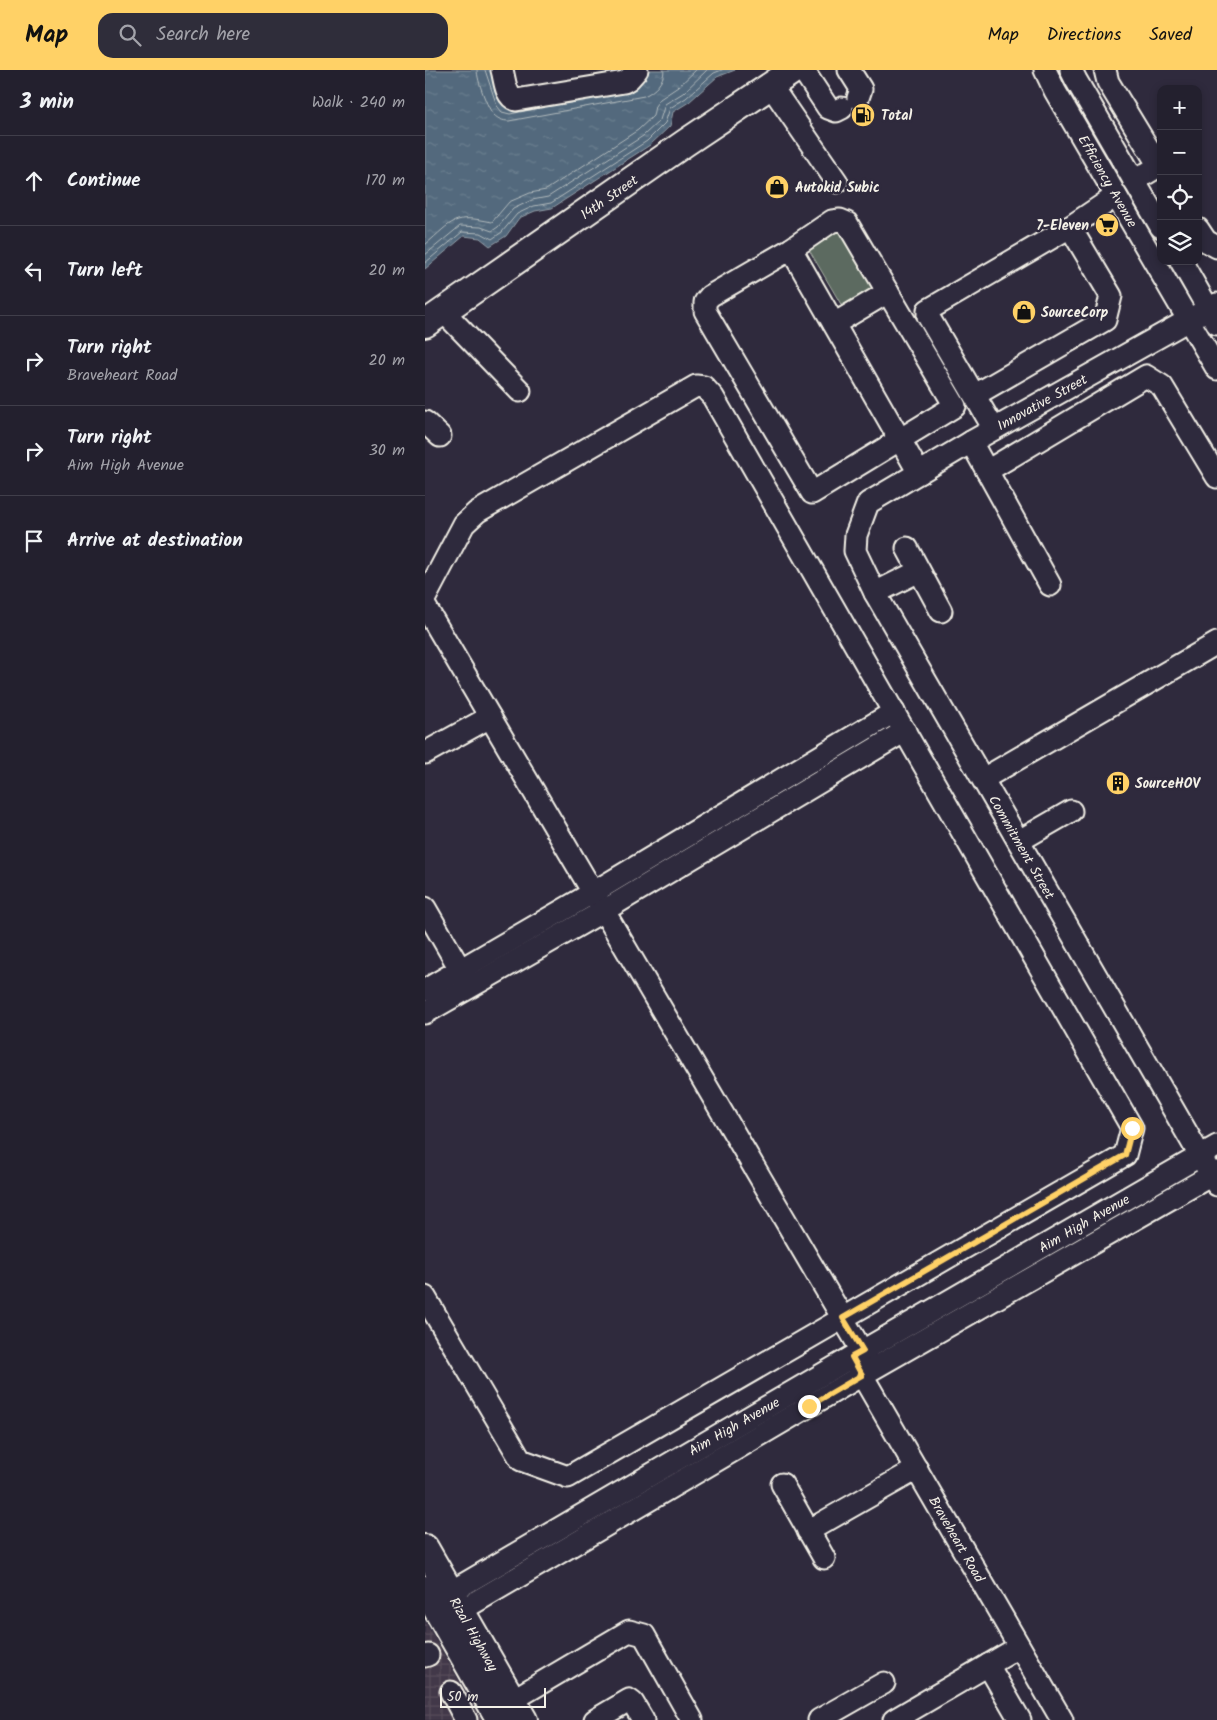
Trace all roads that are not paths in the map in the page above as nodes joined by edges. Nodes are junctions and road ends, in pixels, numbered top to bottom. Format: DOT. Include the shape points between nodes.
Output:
graph roads {
  1 [pos="502,70"];
  2 [pos="637,70"];
  3 [pos="794,70"];
  4 [pos="803,70"];
  5 [pos="849,70"];
  6 [pos="1045,70"];
  7 [pos="1071,70"];
  8 [pos="1105,70"];
  9 [pos="771,86"];
  10 [pos="1110,139"];
  11 [pos="1090,151"];
  12 [pos="1157,163"];
  13 [pos="1157,170"];
  14 [pos="1134,181"];
  15 [pos="837,182"];
  16 [pos="1116,196"];
  17 [pos="1157,220"];
  18 [pos="1070,227"];
  19 [pos="1202,235"];
  20 [pos="1217,247"];
  21 [pos="791,249"];
  22 [pos="1184,265"];
  23 [pos="888,292"];
  24 [pos="1214,312"];
  25 [pos="434,318"];
  26 [pos="1188,320"];
  27 [pos="834,324"];
  28 [pos="1217,369"];
  29 [pos="520,391"];
  30 [pos="975,395"];
  31 [pos="994,429"];
  32 [pos="900,440"];
  33 [pos="971,442"];
  34 [pos="1211,453"];
  35 [pos="987,471"];
  36 [pos="919,473"];
  37 [pos="1217,477"];
  38 [pos="868,503"];
  39 [pos="907,548"];
  40 [pos="919,571"];
  41 [pos="1050,585"];
  42 [pos="875,593"];
  43 [pos="425,598"];
  44 [pos="425,606"];
  45 [pos="941,611"];
  46 [pos="1217,643"];
  47 [pos="894,712"];
  48 [pos="490,717"];
  49 [pos="905,731"];
  50 [pos="425,753"];
  51 [pos="983,779"];
  52 [pos="1071,811"];
  53 [pos="1019,841"];
  54 [pos="599,901"];
  55 [pos="425,908"];
  56 [pos="465,978"];
  57 [pos="425,990"];
  58 [pos="425,1013"];
  59 [pos="1209,1151"];
  60 [pos="1215,1177"];
  61 [pos="425,1296"];
  62 [pos="843,1318"];
  63 [pos="862,1363"];
  64 [pos="917,1469"];
  65 [pos="782,1484"];
  66 [pos="809,1531"];
  67 [pos="425,1548"];
  68 [pos="824,1558"];
  69 [pos="442,1603"];
  70 [pos="1019,1647"];
  71 [pos="987,1666"];
  72 [pos="884,1683"];
  73 [pos="451,1692"];
  74 [pos="508,1713"];
  75 [pos="466,1720"];
  76 [pos="595,1720"];
  77 [pos="643,1720"];
  78 [pos="692,1720"];
  79 [pos="819,1720"];
  80 [pos="894,1720"];
  81 [pos="1020,1720"];
  82 [pos="1062,1720"];
  1 -- 2 [label="street" via="508,94 516,100 623,82"];
  3 -- 9 [label="main road, 14th Street"];
  4 -- 5 [label="street" via="828,108 836,111 850,103 861,89"];
  6 -- 11 [label="street, Efficiency Avenue"];
  7 -- 10 [label="street, Efficiency Avenue"];
  8 -- 12 [label="street" via="1108,82"];
  9 -- 15 [label="street"];
  9 -- 25 [label="main road, 14th Street"];
  10 -- 11 [label="street"];
  10 -- 14 [label="street, Efficiency Avenue"];
  11 -- 16 [label="street, Efficiency Avenue"];
  13 -- 14 [label="street"];
  14 -- 17 [label="street, Efficiency Avenue"];
  16 -- 18 [label="street"];
  16 -- 26 [label="street, Efficiency Avenue"];
  18 -- 30 [label="street" via="1111,296 1105,320"];
  18 -- 30 [label="street" via="928,310 928,316"];
  19 -- 20 [label="street"];
  21 -- 23 [label="street" via="832,221 847,223"];
  21 -- 27 [label="street"];
  21 -- 32 [label="street" via="710,296 705,302 705,311 812,493"];
  22 -- 24 [label="street"];
  23 -- 27 [label="street"];
  23 -- 32 [label="street" via="955,406"];
  24 -- 26 [label="street, Innovative Street"];
  25 -- 29 [label="street"];
  26 -- 28 [label="street, Efficiency Avenue"];
  26 -- 31 [label="street, Innovative Street"];
  27 -- 32 [label="street"];
  30 -- 31 [label="street"];
  31 -- 33 [label="street, Innovative Street"];
  32 -- 36 [label="street"];
  33 -- 35 [label="street"];
  33 -- 36 [label="street, Innovative Street"];
  34 -- 35 [label="street" via="1162,386 1146,376"];
  34 -- 37 [label="street"];
  35 -- 41 [label="street"];
  36 -- 38 [label="street, Innovative Street"];
  38 -- 42 [label="street, Commitment Street" via="856,534 855,551"];
  39 -- 40 [label="street"];
  40 -- 42 [label="street"];
  40 -- 45 [label="street"];
  42 -- 51 [label="street, Commitment Street"];
  43 -- 47 [label="street" via="464,524 477,512 696,386 704,387 713,397"];
  44 -- 48 [label="street, Braveheart Road"];
  46 -- 51 [label="street"];
  47 -- 49 [label="street"];
  47 -- 54 [label="street"];
  48 -- 50 [label="street"];
  48 -- 54 [label="street, Braveheart Road"];
  49 -- 54 [label="street"];
  49 -- 62 [label="street" via="1132,1128 1125,1155"];
  51 -- 53 [label="street, Commitment Street"];
  52 -- 53 [label="street"];
  53 -- 59 [label="street, Commitment Street"];
  54 -- 56 [label="street"];
  54 -- 62 [label="street, Braveheart Road"];
  55 -- 56 [label="street"];
  56 -- 57 [label="street"];
  56 -- 58 [label="street"];
  59 -- 60 [label="street, Commitment Street"];
  59 -- 63 [label="street, Aim High Avenue"];
  60 -- 63 [label="street, Aim High Avenue"];
  61 -- 62 [label="street" via="521,1460 568,1477"];
  62 -- 63 [label="street, Braveheart Road"];
  63 -- 64 [label="street, Braveheart Road"];
  63 -- 69 [label="street, Aim High Avenue"];
  64 -- 66 [label="street"];
  64 -- 70 [label="street, Braveheart Road"];
  65 -- 66 [label="street"];
  66 -- 68 [label="street"];
  67 -- 69 [label="main road, Rizal Highway"];
  69 -- 74 [label="main road, Rizal Highway"];
  70 -- 71 [label="street"];
  70 -- 82 [label="street, Braveheart Road"];
  71 -- 80 [label="street"];
  71 -- 81 [label="street"];
  72 -- 79 [label="street"];
  73 -- 75 [label="street"];
  74 -- 78 [label="street" via="629,1631 644,1635"];
  76 -- 77 [label="street" via="629,1700"];
}
